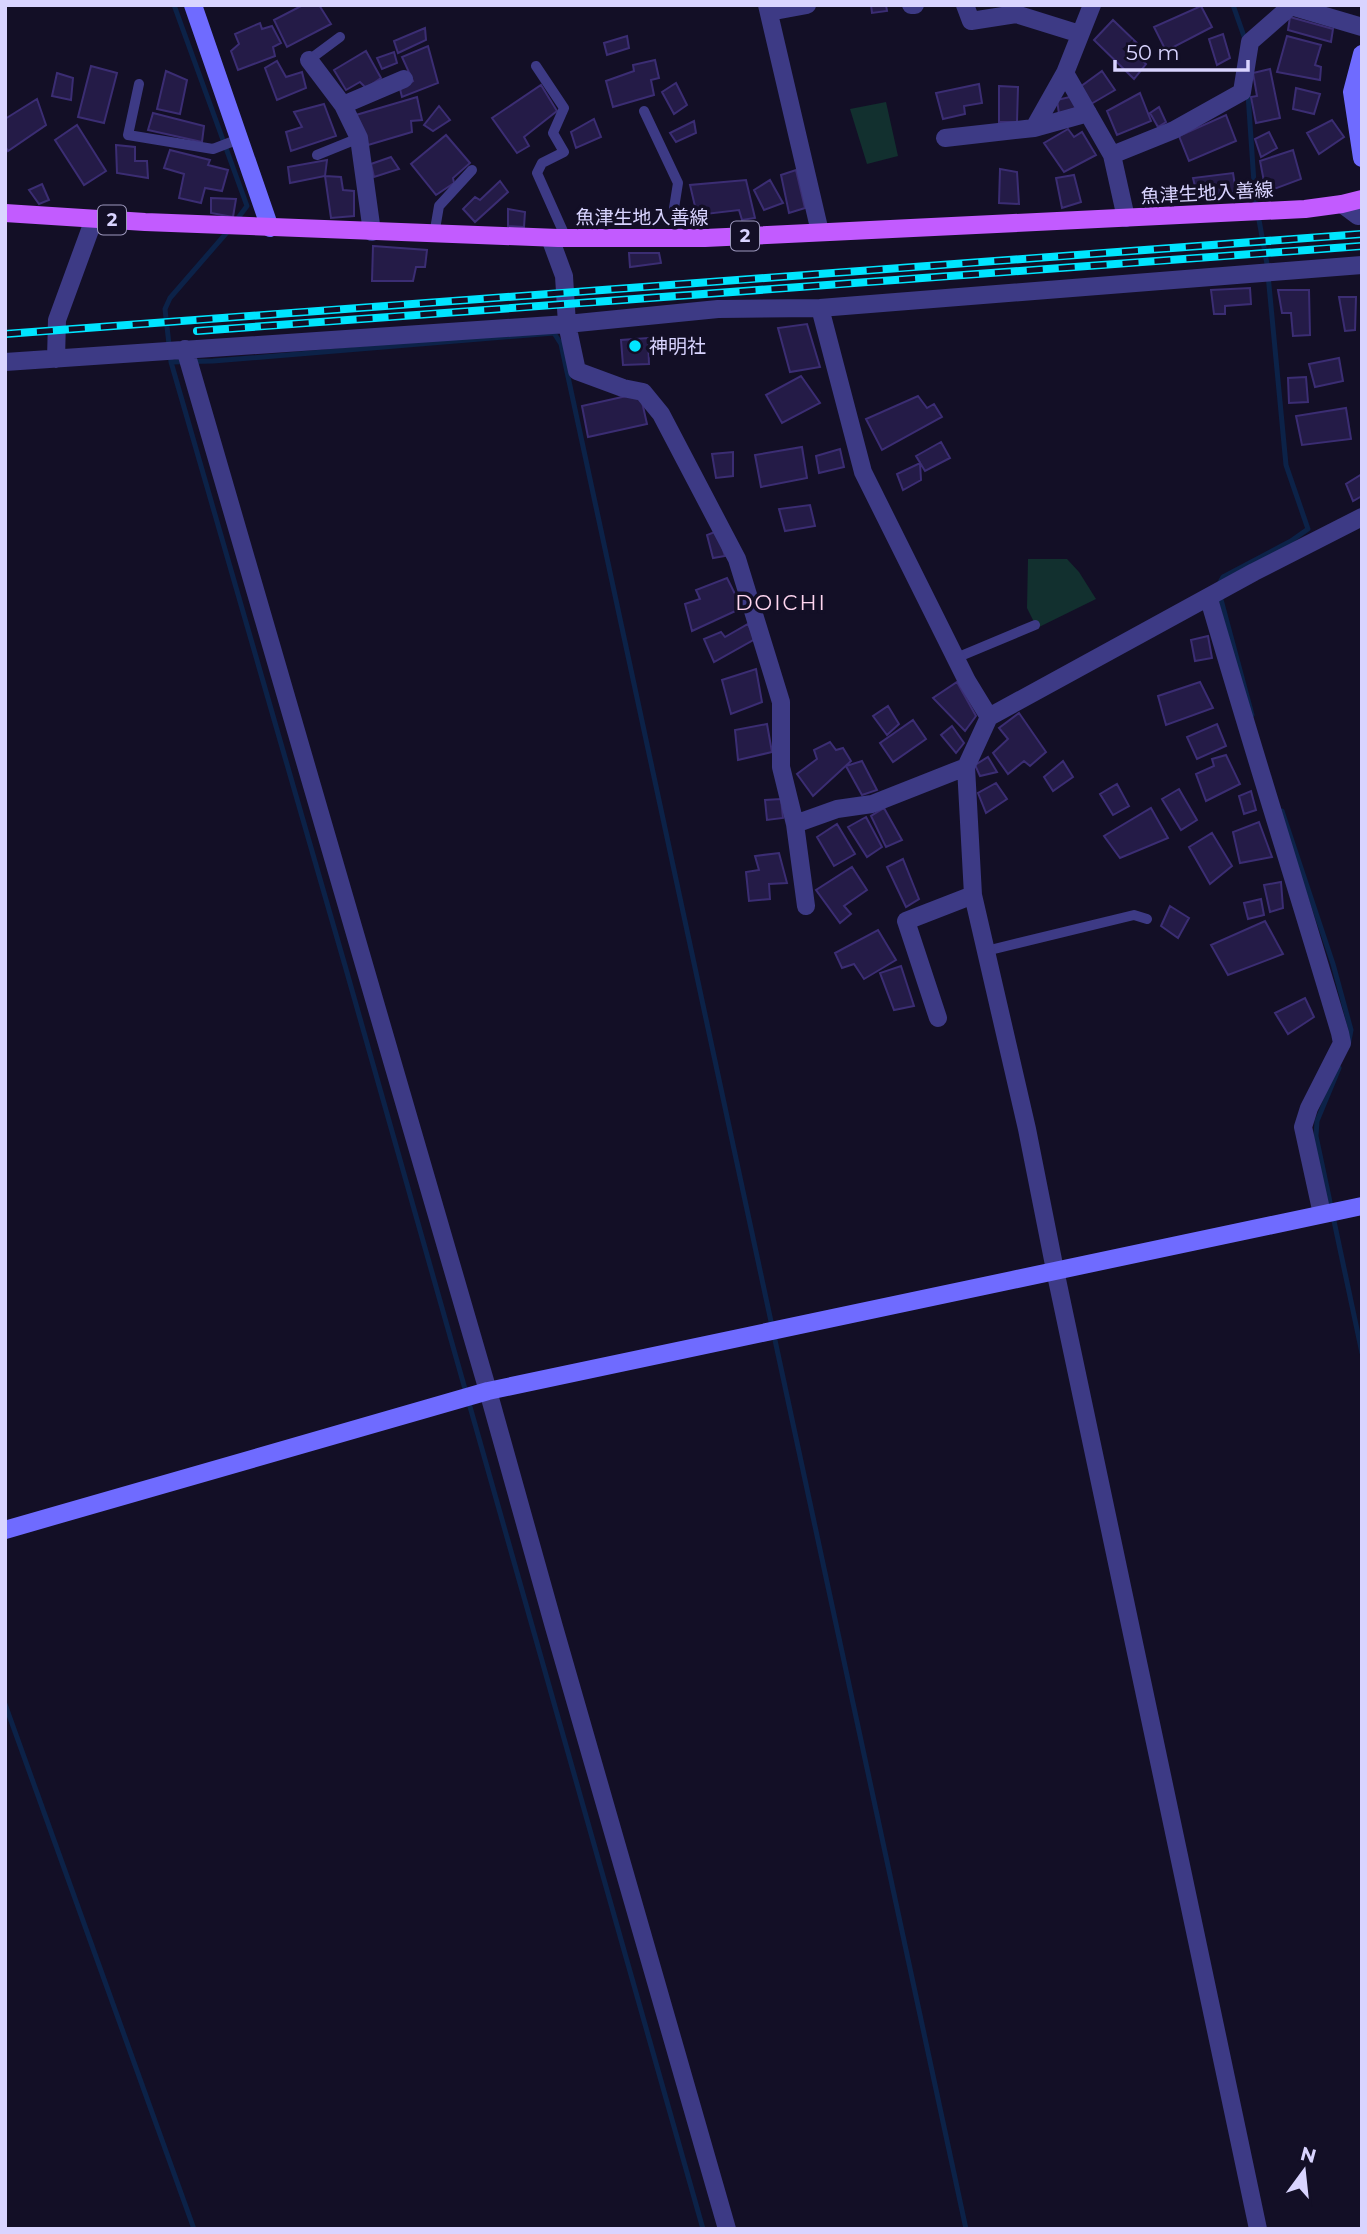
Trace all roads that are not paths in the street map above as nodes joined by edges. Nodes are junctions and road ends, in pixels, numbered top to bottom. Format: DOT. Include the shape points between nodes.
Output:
graph roads {
  1 [pos="193,5"];
  2 [pos="807,5"];
  3 [pos="965,5"];
  4 [pos="1091,5"];
  5 [pos="768,9"];
  6 [pos="1362,27"];
  7 [pos="1080,34"];
  8 [pos="340,37"];
  9 [pos="1362,54"];
  10 [pos="309,60"];
  11 [pos="536,66"];
  12 [pos="1065,73"];
  13 [pos="404,79"];
  14 [pos="139,84"];
  15 [pos="343,105"];
  16 [pos="644,111"];
  17 [pos="1088,113"];
  18 [pos="1034,128"];
  19 [pos="359,138"];
  20 [pos="945,138"];
  21 [pos="239,139"];
  22 [pos="317,155"];
  23 [pos="1112,155"];
  24 [pos="1362,158"];
  25 [pos="472,170"];
  26 [pos="1362,199"];
  27 [pos="1342,204"];
  28 [pos="5,213"];
  29 [pos="1362,215"];
  30 [pos="1126,218"];
  31 [pos="94,219"];
  32 [pos="270,228"];
  33 [pos="372,232"];
  34 [pos="820,232"];
  35 [pos="434,235"];
  36 [pos="558,238"];
  37 [pos="681,238"];
  38 [pos="1362,265"];
  39 [pos="820,308"];
  40 [pos="567,324"];
  41 [pos="185,349"];
  42 [pos="56,359"];
  43 [pos="5,362"];
  44 [pos="1362,517"];
  45 [pos="1209,599"];
  46 [pos="1035,625"];
  47 [pos="956,658"];
  48 [pos="989,717"];
  49 [pos="966,767"];
  50 [pos="795,824"];
  51 [pos="973,895"];
  52 [pos="806,906"];
  53 [pos="1147,919"];
  54 [pos="986,951"];
  55 [pos="938,1018"];
  56 [pos="1362,1206"];
  57 [pos="1322,1214"];
  58 [pos="1055,1270"];
  59 [pos="488,1391"];
  60 [pos="5,1530"];
  61 [pos="727,2229"];
  62 [pos="1258,2229"];
  1 -- 21 [label="street"];
  2 -- 5 [label="street"];
  3 -- 7 [label="street" via="971,21 1016,14"];
  4 -- 7 [label="street"];
  5 -- 34 [label="street"];
  6 -- 23 [label="street" via="1291,6 1251,43 1242,92 1174,130"];
  7 -- 12 [label="street"];
  8 -- 10 [label="lane"];
  9 -- 24 [label="street" via="1352,92"];
  10 -- 15 [label="street"];
  11 -- 36 [label="lane" via="564,108 553,133 564,152 542,163 537,173"];
  12 -- 17 [label="street"];
  12 -- 18 [label="street"];
  13 -- 15 [label="street"];
  14 -- 21 [label="lane" via="128,135 213,149"];
  15 -- 19 [label="street"];
  16 -- 37 [label="lane" via="678,183 674,208"];
  17 -- 18 [label="street"];
  17 -- 23 [label="street"];
  18 -- 20 [label="street"];
  19 -- 22 [label="lane"];
  19 -- 33 [label="street"];
  21 -- 32 [label="street"];
  23 -- 30 [label="street"];
  25 -- 35 [label="lane" via="439,206"];
  26 -- 27 [label="main road, 魚津生地入善線 / 2"];
  27 -- 29 [label="street"];
  27 -- 30 [label="main road, 魚津生地入善線 / 2"];
  28 -- 31 [label="main road, 魚津生地入善線 / 2"];
  30 -- 34 [label="main road, 魚津生地入善線 / 2"];
  31 -- 32 [label="main road, 魚津生地入善線 / 2"];
  31 -- 42 [label="street" via="57,320"];
  32 -- 33 [label="main road, 魚津生地入善線 / 2"];
  33 -- 35 [label="main road, 魚津生地入善線 / 2"];
  34 -- 37 [label="main road, 魚津生地入善線 / 2"];
  35 -- 36 [label="main road, 魚津生地入善線 / 2"];
  36 -- 37 [label="main road, 魚津生地入善線 / 2"];
  36 -- 40 [label="street"];
  38 -- 39 [label="street"];
  39 -- 40 [label="street" via="718,309"];
  39 -- 47 [label="street" via="863,472"];
  40 -- 41 [label="street"];
  40 -- 50 [label="street" via="577,372 643,392 661,414 737,559 781,702 781,766"];
  41 -- 42 [label="street"];
  41 -- 59 [label="street"];
  42 -- 43 [label="street"];
  44 -- 45 [label="street"];
  45 -- 48 [label="street"];
  45 -- 57 [label="street" via="1340,1032 1342,1043 1303,1126"];
  46 -- 47 [label="lane"];
  47 -- 48 [label="street"];
  48 -- 49 [label="street"];
  49 -- 50 [label="street" via="872,804"];
  49 -- 51 [label="street"];
  50 -- 52 [label="street"];
  51 -- 54 [label="street"];
  51 -- 55 [label="street" via="906,921"];
  53 -- 54 [label="lane" via="1134,915"];
  54 -- 58 [label="street"];
  56 -- 57 [label="street"];
  57 -- 58 [label="street"];
  58 -- 59 [label="street"];
  58 -- 62 [label="street"];
  59 -- 60 [label="street"];
  59 -- 61 [label="street"];
}
